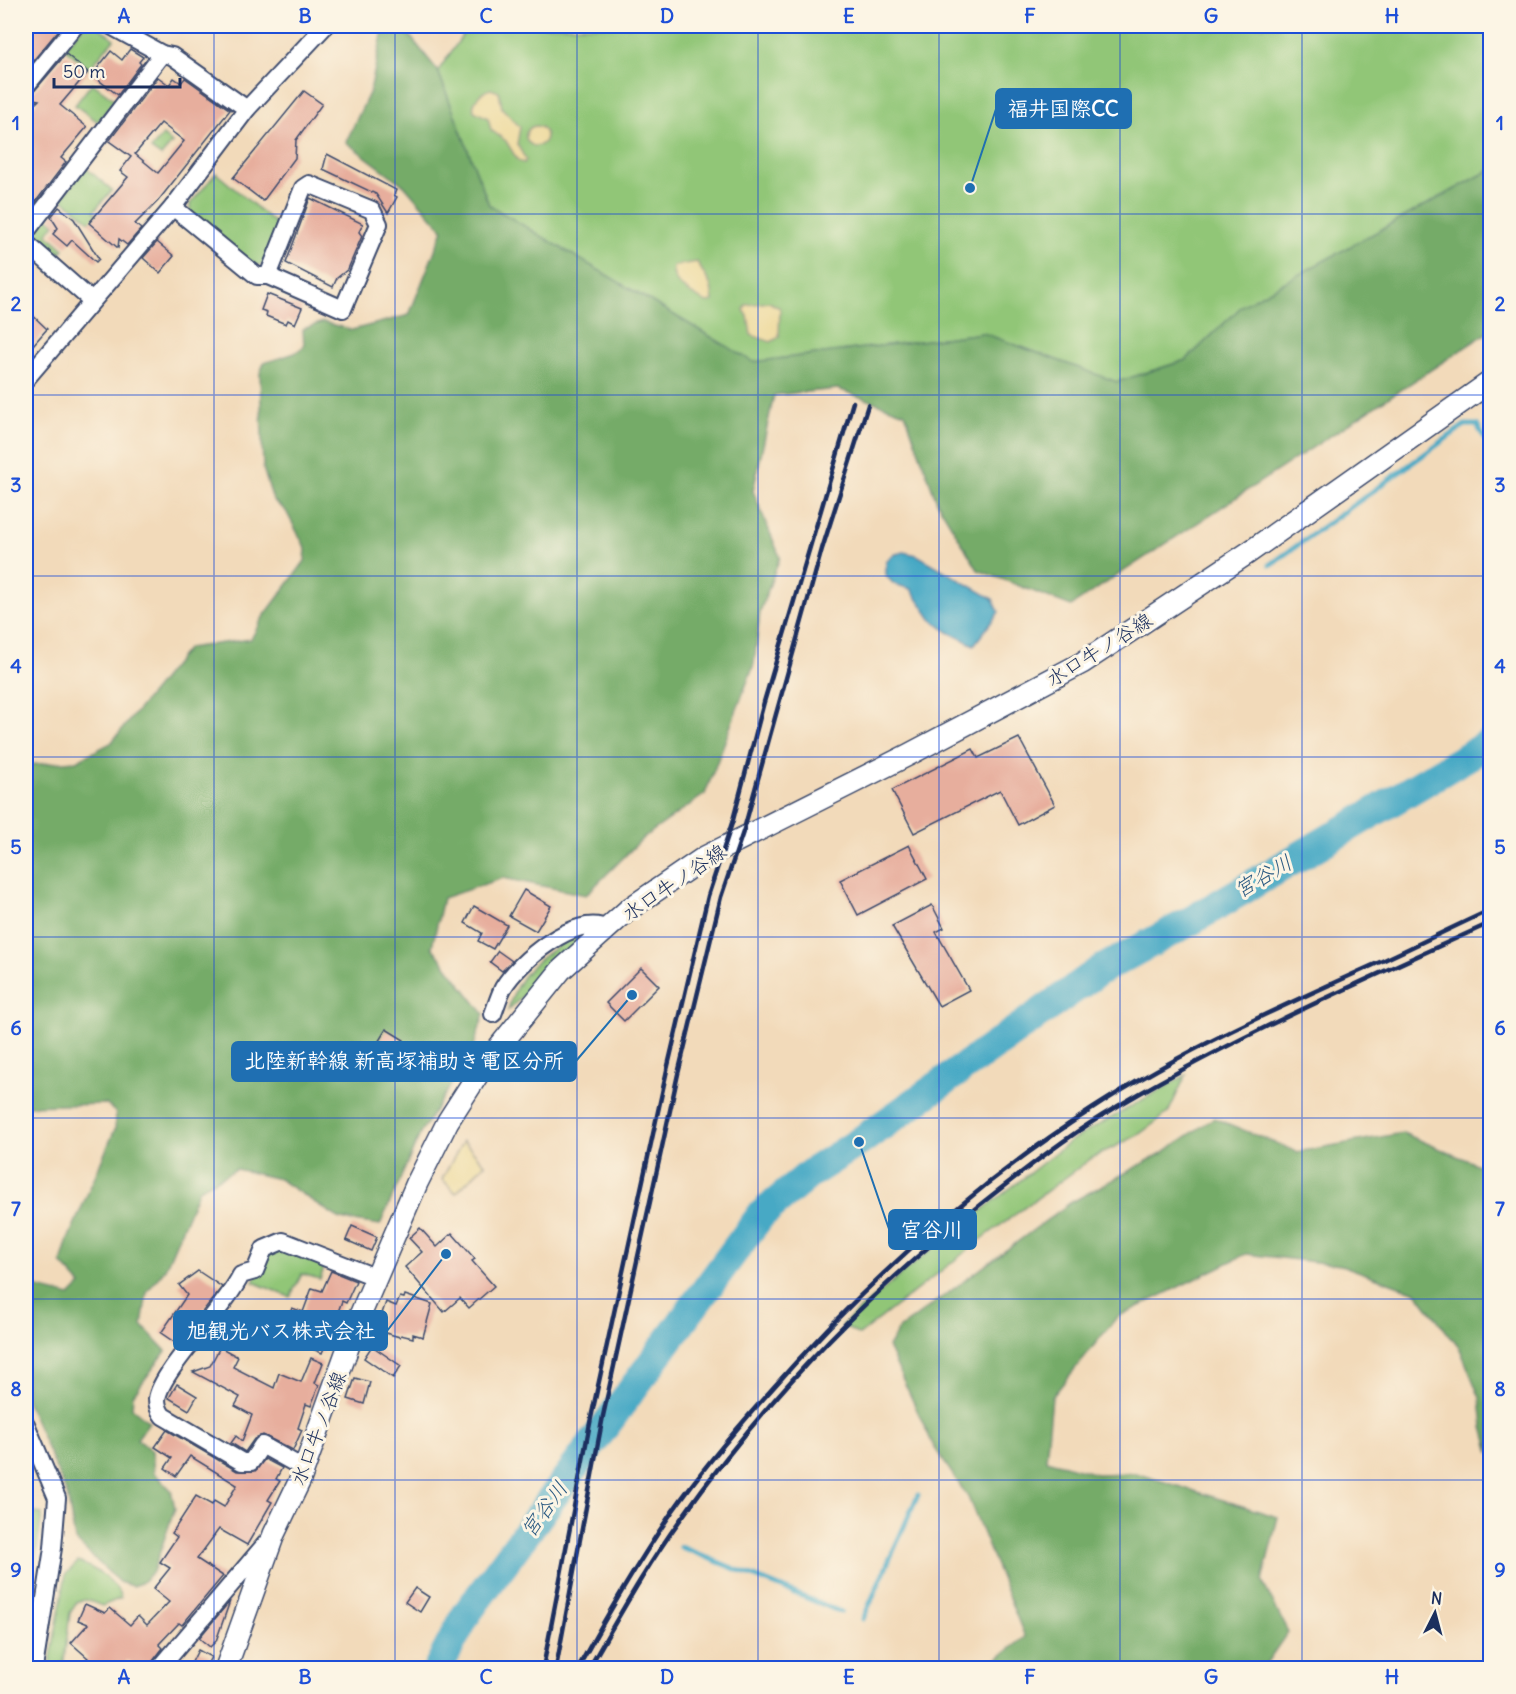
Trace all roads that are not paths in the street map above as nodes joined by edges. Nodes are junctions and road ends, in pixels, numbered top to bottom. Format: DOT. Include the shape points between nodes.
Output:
graph roads {
  1 [pos="75,26"];
  2 [pos="111,26"];
  3 [pos="325,26"];
  4 [pos="162,54"];
  5 [pos="26,86"];
  6 [pos="247,109"];
  7 [pos="173,207"];
  8 [pos="26,232"];
  9 [pos="26,243"];
  10 [pos="268,276"];
  11 [pos="92,301"];
  12 [pos="26,379"];
  13 [pos="1491,382"];
  14 [pos="607,929"];
  15 [pos="493,1014"];
  16 [pos="375,1277"];
  17 [pos="26,1424"];
  18 [pos="303,1468"];
  19 [pos="274,1534"];
  20 [pos="34,1668"];
  21 [pos="160,1668"];
  22 [pos="226,1668"];
  1 -- 5 [label="street"];
  2 -- 4 [label="street"];
  3 -- 6 [label="street"];
  4 -- 6 [label="street" via="172,56"];
  4 -- 8 [label="street"];
  6 -- 7 [label="street"];
  7 -- 10 [label="street" via="257,276"];
  7 -- 11 [label="street"];
  9 -- 11 [label="street"];
  10 -- 10 [label="street" via="343,309 379,224 372,210 309,184 303,188"];
  11 -- 12 [label="street"];
  13 -- 14 [label="main road, 水口牛ノ谷線" via="1248,553 1082,663 705,857 629,909"];
  14 -- 15 [label="street" via="598,924 585,925 530,955 504,988"];
  14 -- 16 [label="main road, 水口牛ノ谷線" via="561,970 482,1068 448,1121"];
  16 -- 18 [label="main road, 水口牛ノ谷線"];
  16 -- 18 [label="street" via="284,1241 264,1250 255,1271 241,1275 219,1312 164,1382 157,1399 163,1416 242,1462 251,1462 262,1445"];
  17 -- 20 [label="street" via="57,1498"];
  18 -- 19 [label="main road, 水口牛ノ谷線"];
  19 -- 21 [label="street"];
  19 -- 22 [label="main road, 水口牛ノ谷線"];
}
